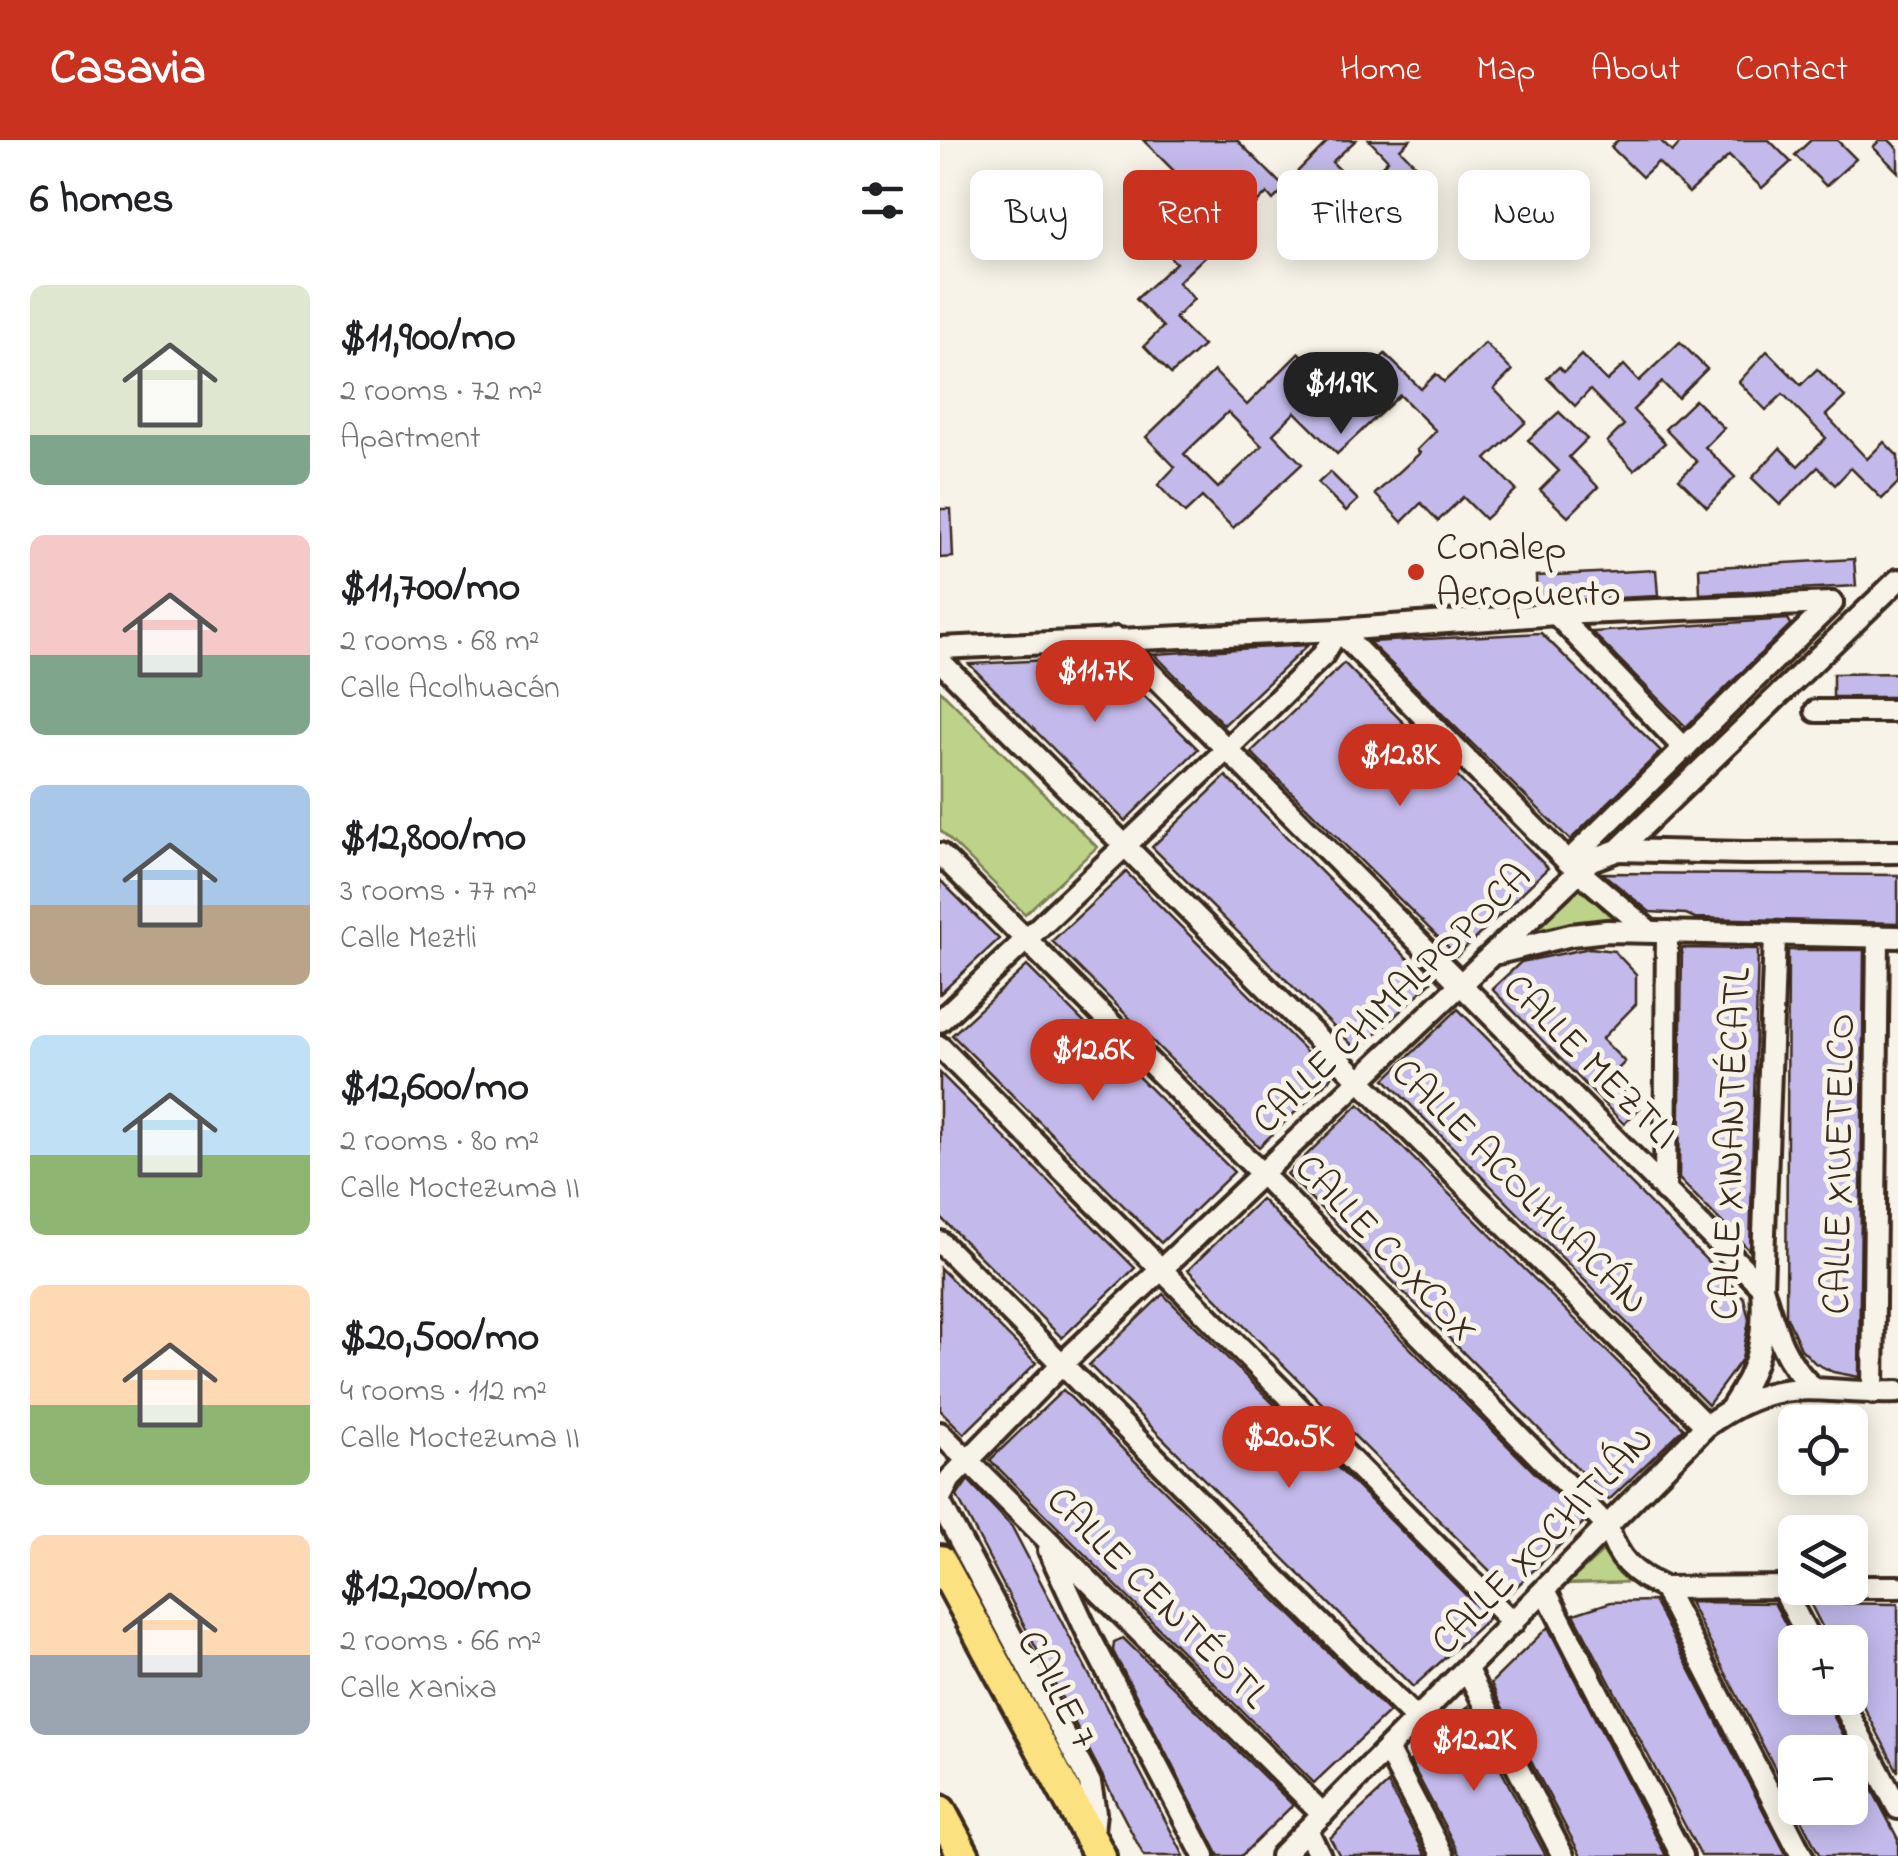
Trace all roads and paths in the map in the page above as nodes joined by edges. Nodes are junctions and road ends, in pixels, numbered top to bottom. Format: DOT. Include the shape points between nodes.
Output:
graph roads {
  1 [pos="1898,580"];
  2 [pos="1556,614"];
  3 [pos="1338,630"];
  4 [pos="1116,638"];
  5 [pos="940,648"];
  6 [pos="940,661"];
  7 [pos="1816,711"];
  8 [pos="1898,712"];
  9 [pos="1685,749"];
  10 [pos="1225,752"];
  11 [pos="1125,845"];
  12 [pos="1618,850"];
  13 [pos="1898,852"];
  14 [pos="940,854"];
  15 [pos="1573,867"];
  16 [pos="1657,931"];
  17 [pos="1775,936"];
  18 [pos="1888,936"];
  19 [pos="1024,939"];
  20 [pos="1490,956"];
  21 [pos="1460,982"];
  22 [pos="940,1021"];
  23 [pos="940,1047"];
  24 [pos="1360,1078"];
  25 [pos="1262,1174"];
  26 [pos="1665,1191"];
  27 [pos="940,1242"];
  28 [pos="1160,1271"];
  29 [pos="1762,1287"];
  30 [pos="1062,1364"];
  31 [pos="1812,1387"];
  32 [pos="1898,1392"];
  33 [pos="1873,1393"];
  34 [pos="1732,1407"];
  35 [pos="1706,1426"];
  36 [pos="940,1433"];
  37 [pos="967,1460"];
  38 [pos="940,1500"];
  39 [pos="1608,1527"];
  40 [pos="1042,1536"];
  41 [pos="940,1561"];
  42 [pos="1778,1587"];
  43 [pos="1868,1587"];
  44 [pos="1898,1587"];
  45 [pos="1664,1588"];
  46 [pos="1544,1590"];
  47 [pos="1513,1623"];
  48 [pos="1467,1670"];
  49 [pos="1849,1715"];
  50 [pos="1416,1720"];
  51 [pos="1387,1749"];
  52 [pos="1898,1808"];
  53 [pos="940,1811"];
  54 [pos="1323,1814"];
  55 [pos="1307,1830"];
  56 [pos="1096,1848"];
  57 [pos="964,1856"];
  58 [pos="1204,1856"];
  59 [pos="1281,1856"];
  60 [pos="1320,1856"];
  61 [pos="1443,1856"];
  62 [pos="1563,1856"];
  63 [pos="1682,1856"];
  64 [pos="1802,1856"];
  1 -- 12 [label="street, CALLE CHIMALPOPOCA"];
  2 -- 3 [label="street"];
  2 -- 9 [label="street"];
  2 -- 9 [label="street" via="1832,603"];
  3 -- 4 [label="street"];
  3 -- 10 [label="street" via="1323,655"];
  3 -- 15 [label="street"];
  4 -- 5 [label="street"];
  4 -- 10 [label="street, CALLE MEZTLI"];
  6 -- 11 [label="street, CALLE ACOLHUACÁN"];
  7 -- 8 [label="street"];
  9 -- 15 [label="street"];
  10 -- 11 [label="street"];
  10 -- 21 [label="street, CALLE MEZTLI"];
  11 -- 19 [label="street"];
  11 -- 24 [label="street, CALLE ACOLHUACÁN"];
  12 -- 13 [label="street"];
  12 -- 15 [label="street, CALLE CHIMALPOPOCA"];
  14 -- 19 [label="street, CALLE COXCOX"];
  15 -- 16 [label="street"];
  15 -- 20 [label="street, CALLE CHIMALPOPOCA"];
  16 -- 17 [label="street"];
  16 -- 20 [label="street" via="1571,934"];
  16 -- 26 [label="street"];
  17 -- 18 [label="street"];
  17 -- 29 [label="street, CALLE XINANTÉCATL"];
  18 -- 33 [label="street, CALLE XIUETELCO"];
  19 -- 22 [label="street"];
  19 -- 25 [label="street, CALLE COXCOX"];
  20 -- 21 [label="street, CALLE CHIMALPOPOCA"];
  21 -- 24 [label="street, CALLE CHIMALPOPOCA"];
  21 -- 26 [label="street, CALLE MEZTLI"];
  23 -- 28 [label="street"];
  24 -- 25 [label="street, CALLE CHIMALPOPOCA"];
  24 -- 35 [label="street, CALLE ACOLHUACÁN"];
  25 -- 28 [label="street, CALLE CHIMALPOPOCA"];
  25 -- 39 [label="street, CALLE COXCOX"];
  26 -- 29 [label="street, CALLE MEZTLI"];
  27 -- 30 [label="street"];
  28 -- 30 [label="street, CALLE CHIMALPOPOCA"];
  28 -- 47 [label="street"];
  29 -- 31 [label="street, CALLE MEZTLI" via="1780,1346"];
  29 -- 34 [label="street, CALLE XINANTÉCATL" via="1757,1360"];
  30 -- 37 [label="street, CALLE CHIMALPOPOCA"];
  30 -- 50 [label="street"];
  31 -- 33 [label="street"];
  31 -- 34 [label="street" via="1779,1390"];
  32 -- 33 [label="street"];
  34 -- 35 [label="street, CALLE XOCHITLÁN"];
  35 -- 39 [label="street, CALLE XOCHITLÁN"];
  36 -- 37 [label="street, CALLE CENTÉOTL"];
  37 -- 38 [label="street, CALLE CHIMALPOPOCA"];
  37 -- 40 [label="street, CALLE CENTÉOTL"];
  38 -- 56 [label="street" via="1090,1783"];
  39 -- 45 [label="street, CALLE COXCOX" via="1626,1565"];
  39 -- 46 [label="street, CALLE XOCHITLÁN"];
  40 -- 54 [label="street, CALLE CENTÉOTL"];
  40 -- 58 [label="street"];
  41 -- 56 [label="main road, CALLE 7"];
  42 -- 45 [label="street"];
  43 -- 44 [label="street"];
  45 -- 64 [label="street"];
  46 -- 47 [label="street, CALLE XOCHITLÁN"];
  46 -- 63 [label="street"];
  47 -- 48 [label="street, CALLE XOCHITLÁN"];
  48 -- 50 [label="street, CALLE XOCHITLÁN"];
  48 -- 62 [label="street"];
  49 -- 52 [label="street"];
  50 -- 51 [label="street, CALLE XOCHITLÁN"];
  51 -- 54 [label="street, CALLE XOCHITLÁN"];
  51 -- 61 [label="street"];
  53 -- 57 [label="main road"];
  54 -- 55 [label="street, CALLE XOCHITLÁN"];
  55 -- 59 [label="street, CALLE XOCHITLÁN"];
  55 -- 60 [label="street"];
}
